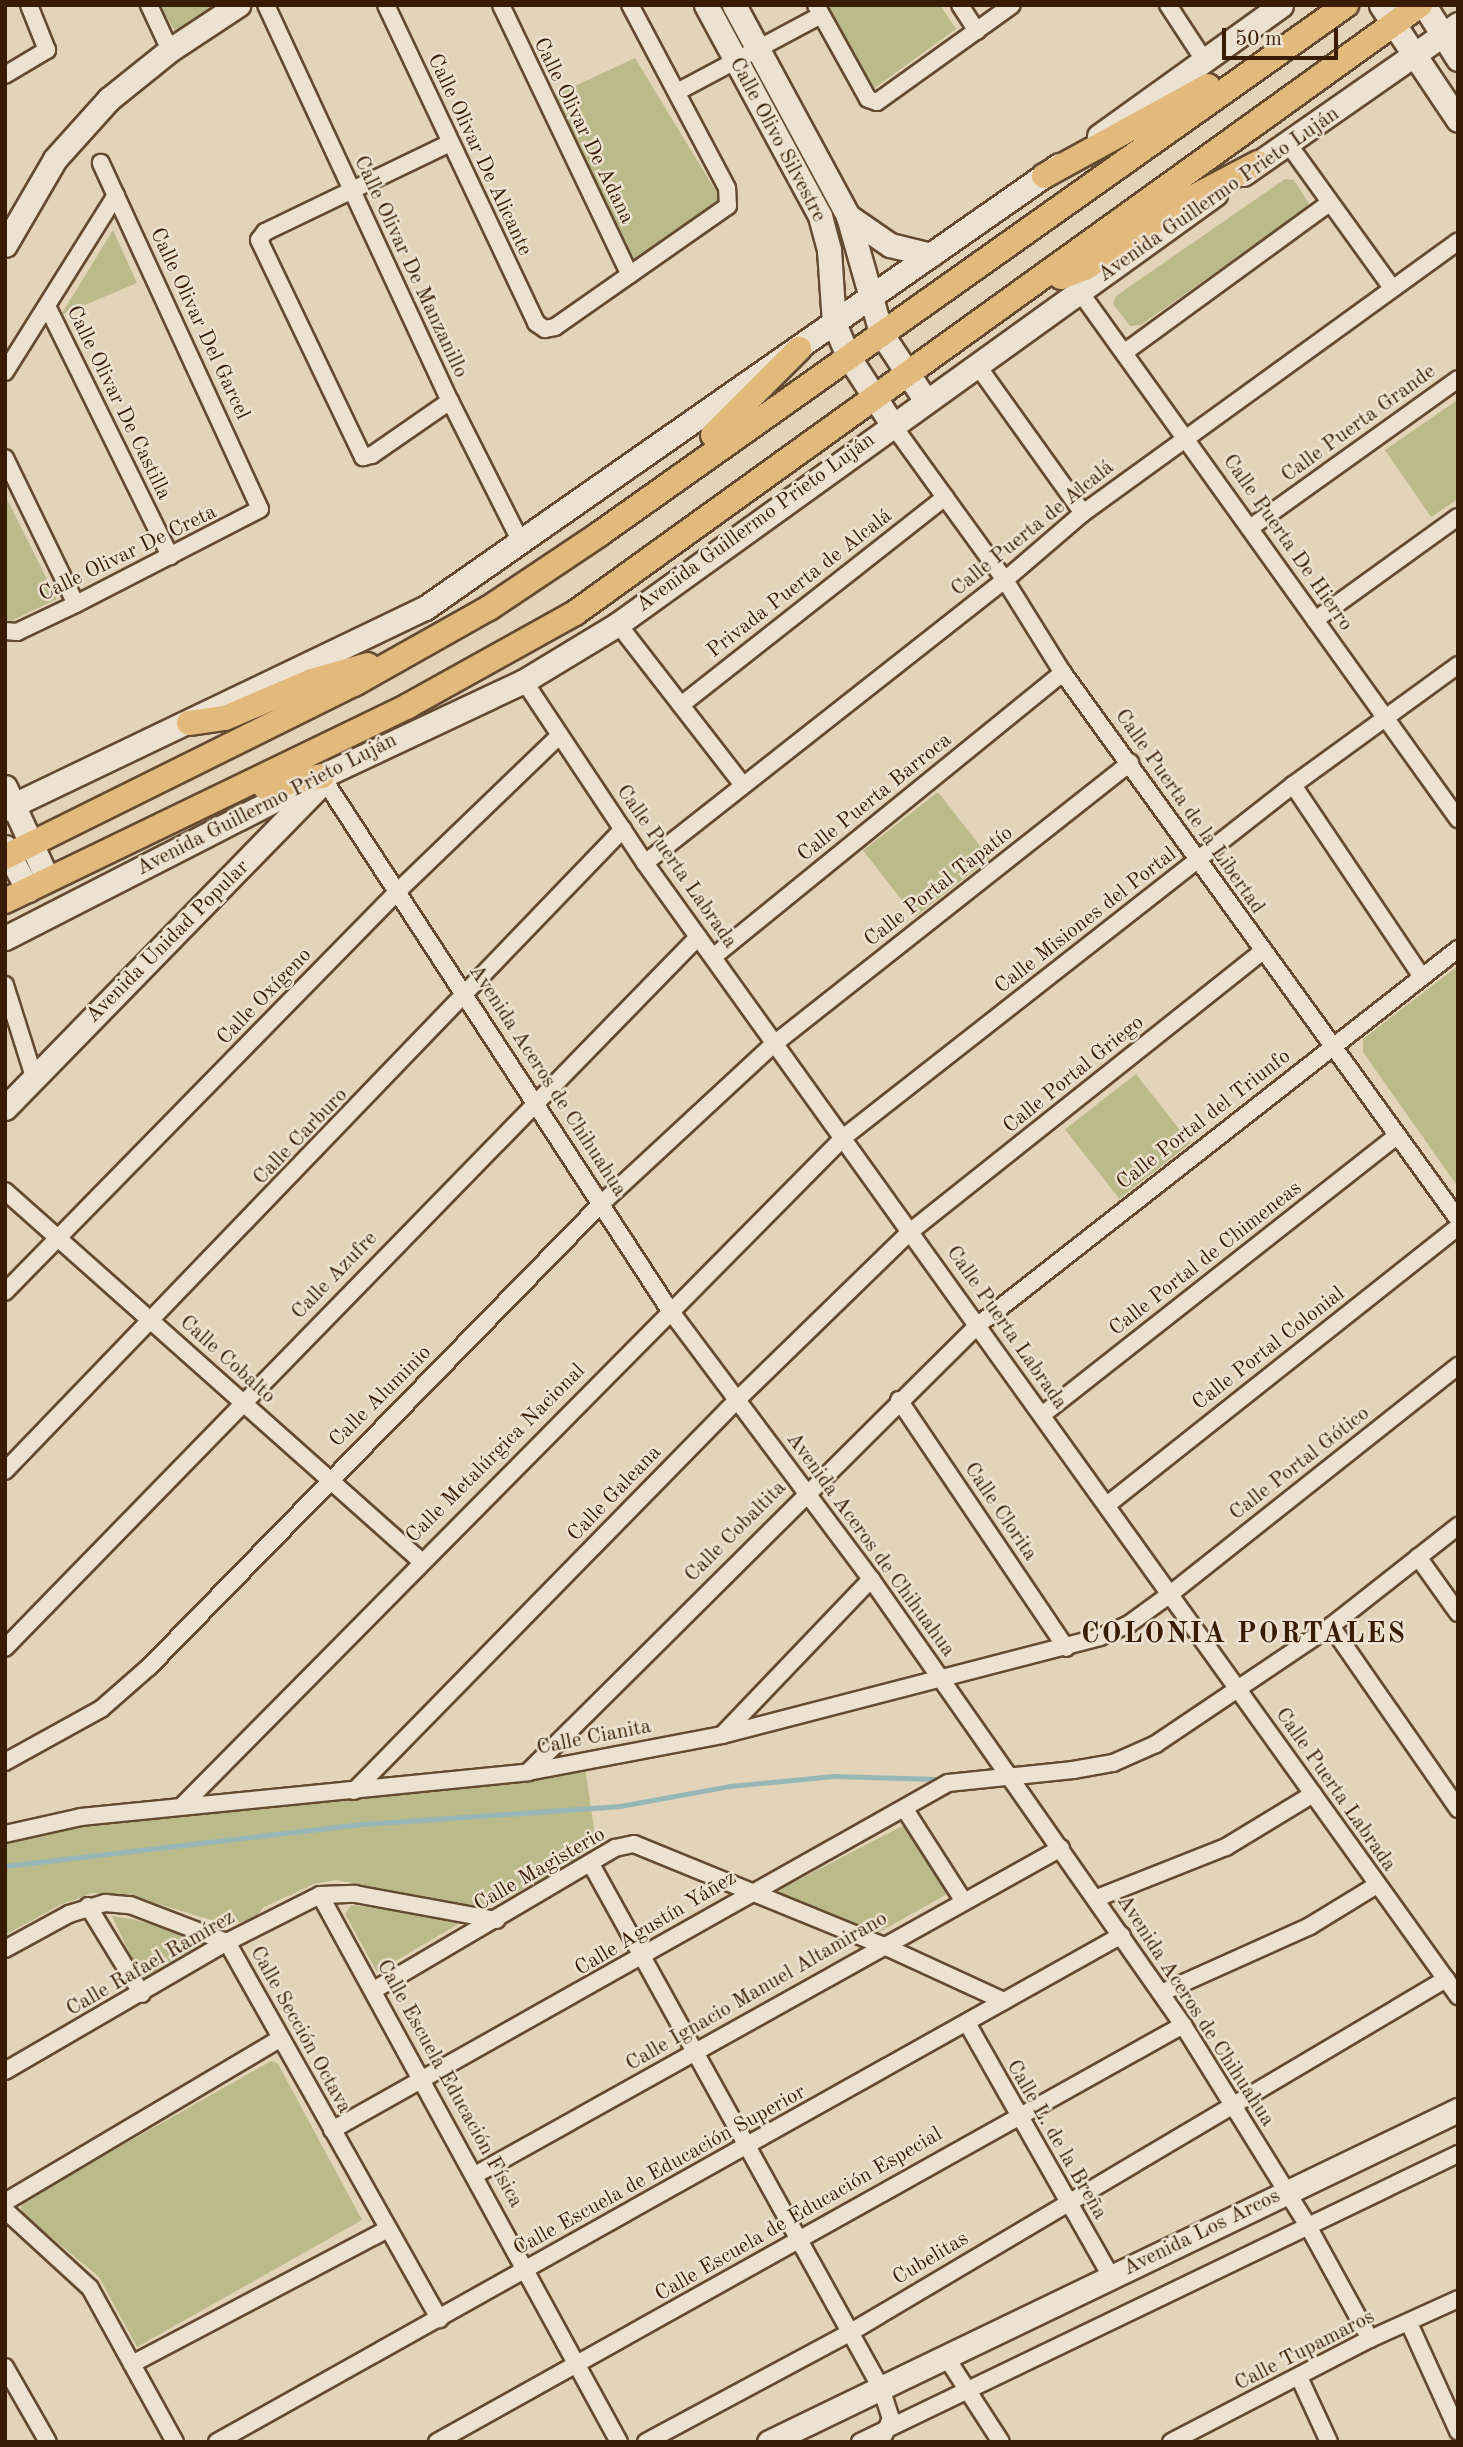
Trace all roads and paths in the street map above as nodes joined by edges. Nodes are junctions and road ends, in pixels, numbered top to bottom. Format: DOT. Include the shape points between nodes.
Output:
graph roads {
  1 [pos="29,5"];
  2 [pos="149,5"];
  3 [pos="238,5"];
  4 [pos="266,5"];
  5 [pos="386,5"];
  6 [pos="501,5"];
  7 [pos="630,5"];
  8 [pos="706,5"];
  9 [pos="734,5"];
  10 [pos="960,5"];
  11 [pos="1012,5"];
  12 [pos="1168,5"];
  13 [pos="1281,5"];
  14 [pos="1346,5"];
  15 [pos="1422,5"];
  16 [pos="818,10"];
  17 [pos="1388,15"];
  18 [pos="1450,30"];
  19 [pos="977,31"];
  20 [pos="758,49"];
  21 [pos="170,50"];
  22 [pos="1415,56"];
  23 [pos="1204,60"];
  24 [pos="1458,60"];
  25 [pos="736,61"];
  26 [pos="1248,71"];
  27 [pos="5,75"];
  28 [pos="677,92"];
  29 [pos="1458,120"];
  30 [pos="448,144"];
  31 [pos="1289,145"];
  32 [pos="101,163"];
  33 [pos="1258,163"];
  34 [pos="1044,176"];
  35 [pos="351,189"];
  36 [pos="116,195"];
  37 [pos="1329,203"];
  38 [pos="848,216"];
  39 [pos="1458,242"];
  40 [pos="5,245"];
  41 [pos="931,255"];
  42 [pos="630,275"];
  43 [pos="1392,288"];
  44 [pos="1028,290"];
  45 [pos="1080,292"];
  46 [pos="869,299"];
  47 [pos="47,306"];
  48 [pos="834,323"];
  49 [pos="881,333"];
  50 [pos="799,349"];
  51 [pos="1125,352"];
  52 [pos="848,356"];
  53 [pos="978,365"];
  54 [pos="5,372"];
  55 [pos="907,376"];
  56 [pos="1458,379"];
  57 [pos="875,399"];
  58 [pos="450,401"];
  59 [pos="926,401"];
  60 [pos="892,424"];
  61 [pos="1186,437"];
  62 [pos="5,458"];
  63 [pos="945,497"];
  64 [pos="259,503"];
  65 [pos="1083,513"];
  66 [pos="1458,517"];
  67 [pos="1250,528"];
  68 [pos="598,535"];
  69 [pos="522,544"];
  70 [pos="170,556"];
  71 [pos="1005,580"];
  72 [pos="76,604"];
  73 [pos="1315,620"];
  74 [pos="618,624"];
  75 [pos="5,631"];
  76 [pos="403,656"];
  77 [pos="1458,665"];
  78 [pos="1063,673"];
  79 [pos="524,681"];
  80 [pos="681,705"];
  81 [pos="1387,717"];
  82 [pos="188,723"];
  83 [pos="559,736"];
  84 [pos="1130,763"];
  85 [pos="324,780"];
  86 [pos="742,784"];
  87 [pos="1293,785"];
  88 [pos="8,801"];
  89 [pos="194,808"];
  90 [pos="1455,809"];
  91 [pos="623,829"];
  92 [pos="31,844"];
  93 [pos="6,853"];
  94 [pos="1199,858"];
  95 [pos="645,863"];
  96 [pos="38,885"];
  97 [pos="398,891"];
  98 [pos="5,901"];
  99 [pos="698,937"];
  100 [pos="5,938"];
  101 [pos="1458,949"];
  102 [pos="1262,952"];
  103 [pos="713,957"];
  104 [pos="1422,977"];
  105 [pos="5,985"];
  106 [pos="468,995"];
  107 [pos="774,1044"];
  108 [pos="1333,1044"];
  109 [pos="34,1077"];
  110 [pos="535,1101"];
  111 [pos="5,1108"];
  112 [pos="1396,1136"];
  113 [pos="844,1138"];
  114 [pos="5,1191"];
  115 [pos="601,1204"];
  116 [pos="1458,1220"];
  117 [pos="1458,1227"];
  118 [pos="911,1231"];
  119 [pos="59,1237"];
  120 [pos="5,1292"];
  121 [pos="669,1309"];
  122 [pos="152,1320"];
  123 [pos="978,1325"];
  124 [pos="1458,1366"];
  125 [pos="738,1399"];
  126 [pos="899,1400"];
  127 [pos="242,1401"];
  128 [pos="1042,1415"];
  129 [pos="5,1471"];
  130 [pos="327,1482"];
  131 [pos="806,1492"];
  132 [pos="1107,1505"];
  133 [pos="1458,1526"];
  134 [pos="1418,1557"];
  135 [pos="421,1561"];
  136 [pos="871,1578"];
  137 [pos="1169,1595"];
  138 [pos="1458,1613"];
  139 [pos="1331,1626"];
  140 [pos="5,1648"];
  141 [pos="1066,1648"];
  142 [pos="940,1677"];
  143 [pos="1238,1691"];
  144 [pos="722,1735"];
  145 [pos="5,1762"];
  146 [pos="528,1772"];
  147 [pos="1008,1778"];
  148 [pos="354,1791"];
  149 [pos="1313,1794"];
  150 [pos="183,1805"];
  151 [pos="1458,1809"];
  152 [pos="906,1811"];
  153 [pos="5,1834"];
  154 [pos="1061,1849"];
  155 [pos="591,1864"];
  156 [pos="1377,1885"];
  157 [pos="749,1892"];
  158 [pos="320,1895"];
  159 [pos="1097,1898"];
  160 [pos="963,1900"];
  161 [pos="88,1906"];
  162 [pos="497,1920"];
  163 [pos="1122,1935"];
  164 [pos="227,1942"];
  165 [pos="882,1945"];
  166 [pos="5,1949"];
  167 [pos="643,1958"];
  168 [pos="1446,1979"];
  169 [pos="374,1990"];
  170 [pos="1161,1993"];
  171 [pos="142,1994"];
  172 [pos="1458,1996"];
  173 [pos="1004,2001"];
  174 [pos="967,2023"];
  175 [pos="1183,2025"];
  176 [pos="279,2039"];
  177 [pos="695,2053"];
  178 [pos="5,2071"];
  179 [pos="425,2081"];
  180 [pos="1234,2105"];
  181 [pos="1458,2110"];
  182 [pos="1016,2116"];
  183 [pos="332,2130"];
  184 [pos="746,2148"];
  185 [pos="1458,2154"];
  186 [pos="475,2175"];
  187 [pos="1287,2192"];
  188 [pos="5,2202"];
  189 [pos="1066,2203"];
  190 [pos="5,2210"];
  191 [pos="1308,2226"];
  192 [pos="388,2229"];
  193 [pos="797,2239"];
  194 [pos="526,2270"];
  195 [pos="1111,2277"];
  196 [pos="1458,2299"];
  197 [pos="439,2319"];
  198 [pos="1409,2323"];
  199 [pos="851,2332"];
  200 [pos="1370,2339"];
  201 [pos="946,2357"];
  202 [pos="132,2364"];
  203 [pos="578,2366"];
  204 [pos="5,2367"];
  205 [pos="1299,2377"];
  206 [pos="881,2388"];
  207 [pos="967,2389"];
  208 [pos="889,2428"];
  209 [pos="1458,2431"];
  210 [pos="48,2442"];
  211 [pos="175,2442"];
  212 [pos="217,2442"];
  213 [pos="437,2442"];
  214 [pos="619,2442"];
  215 [pos="646,2442"];
  216 [pos="769,2442"];
  217 [pos="860,2442"];
  218 [pos="878,2442"];
  219 [pos="1001,2442"];
  220 [pos="1171,2442"];
  221 [pos="1329,2442"];
  1 -- 27 [label="street" via="47,50"];
  2 -- 21 [label="street"];
  3 -- 21 [label="street"];
  4 -- 35 [label="street, Calle Olivar De Manzanillo"];
  5 -- 30 [label="street, Calle Olivar De Alicante"];
  6 -- 42 [label="street, Calle Olivar De Adana"];
  7 -- 28 [label="street"];
  8 -- 25 [label="street, Calle Olivo Silvestre"];
  9 -- 20 [label="street, Calle Olivo Silvestre"];
  10 -- 19 [label="street"];
  11 -- 19 [label="street"];
  12 -- 23 [label="street"];
  13 -- 23 [label="street"];
  14 -- 26 [label="main road"];
  15 -- 17 [label="main road, Avenida Guillermo Prieto Luján"];
  15 -- 18 [label="street"];
  16 -- 19 [label="street" via="872,102"];
  16 -- 20 [label="street"];
  17 -- 22 [label="street"];
  17 -- 44 [label="main road, Avenida Guillermo Prieto Luján"];
  18 -- 22 [label="street, Avenida Guillermo Prieto Luján"];
  18 -- 24 [label="street"];
  20 -- 25 [label="street"];
  20 -- 38 [label="street, Calle Olivo Silvestre"];
  21 -- 40 [label="street" via="109,99 73,137"];
  22 -- 29 [label="street"];
  22 -- 31 [label="street, Avenida Guillermo Prieto Luján"];
  23 -- 34 [label="street"];
  25 -- 28 [label="street"];
  25 -- 48 [label="street, Calle Olivo Silvestre" via="820,216 829,250"];
  26 -- 34 [label="main road" via="1174,102"];
  26 -- 49 [label="main road"];
  28 -- 42 [label="street" via="727,188 728,206"];
  30 -- 35 [label="street"];
  30 -- 42 [label="street, Calle Olivar De Alicante" via="536,323 545,329 555,327"];
  31 -- 33 [label="street, Avenida Guillermo Prieto Luján"];
  31 -- 37 [label="street"];
  32 -- 36 [label="street, Calle Olivar Del Garcel"];
  33 -- 44 [label="main road" via="1180,204 1085,268"];
  33 -- 45 [label="street, Avenida Guillermo Prieto Luján"];
  34 -- 41 [label="street"];
  35 -- 58 [label="street, Calle Olivar De Manzanillo"];
  35 -- 58 [label="street" via="261,234 260,243 363,457"];
  36 -- 47 [label="street"];
  36 -- 64 [label="street, Calle Olivar Del Garcel"];
  37 -- 43 [label="street"];
  37 -- 51 [label="street"];
  38 -- 41 [label="street" via="891,244"];
  38 -- 46 [label="street, Calle Olivo Silvestre"];
  39 -- 43 [label="street, Calle Puerta de Alcalá"];
  41 -- 46 [label="street"];
  43 -- 61 [label="street, Calle Puerta de Alcalá"];
  44 -- 55 [label="main road, Avenida Guillermo Prieto Luján"];
  45 -- 51 [label="street, Calle Puerta De Hierro"];
  45 -- 53 [label="street, Avenida Guillermo Prieto Luján"];
  46 -- 48 [label="street"];
  46 -- 49 [label="street, Calle Olivo Silvestre"];
  47 -- 54 [label="street"];
  47 -- 70 [label="street, Calle Olivar De Castilla"];
  48 -- 50 [label="street"];
  48 -- 52 [label="street, Calle Olivo Silvestre"];
  49 -- 52 [label="main road"];
  49 -- 55 [label="street, Calle Olivo Silvestre"];
  50 -- 68 [label="main road" via="735,416 642,488"];
  50 -- 69 [label="street"];
  51 -- 61 [label="street, Calle Puerta De Hierro"];
  52 -- 57 [label="street, Calle Olivo Silvestre"];
  52 -- 68 [label="main road"];
  53 -- 59 [label="street, Avenida Guillermo Prieto Luján"];
  53 -- 65 [label="street"];
  55 -- 57 [label="main road, Avenida Guillermo Prieto Luján"];
  55 -- 59 [label="street, Calle Olivo Silvestre"];
  56 -- 67 [label="street, Calle Puerta Grande"];
  57 -- 60 [label="street, Calle Olivo Silvestre"];
  57 -- 89 [label="main road, Avenida Guillermo Prieto Luján" via="575,614 408,706"];
  58 -- 69 [label="street, Calle Olivar De Manzanillo"];
  59 -- 60 [label="street, Avenida Guillermo Prieto Luján"];
  60 -- 63 [label="street, Calle Puerta de la Libertad"];
  60 -- 74 [label="street, Avenida Guillermo Prieto Luján"];
  61 -- 65 [label="street, Calle Puerta de Alcalá"];
  61 -- 67 [label="street, Calle Puerta De Hierro"];
  62 -- 72 [label="street"];
  63 -- 71 [label="street, Calle Puerta de la Libertad"];
  63 -- 80 [label="street, Privada Puerta de Alcalá"];
  64 -- 70 [label="street, Calle Olivar De Creta" via="256,514"];
  65 -- 71 [label="street, Calle Puerta de Alcalá"];
  66 -- 73 [label="street"];
  67 -- 73 [label="street, Calle Puerta De Hierro"];
  68 -- 76 [label="main road" via="489,608"];
  69 -- 82 [label="street" via="425,608"];
  70 -- 72 [label="street, Calle Olivar De Creta"];
  71 -- 78 [label="street, Calle Puerta de la Libertad"];
  71 -- 86 [label="street, Calle Puerta de Alcalá"];
  72 -- 75 [label="street, Calle Olivar De Creta" via="17,632"];
  73 -- 81 [label="street, Calle Puerta De Hierro"];
  74 -- 79 [label="street, Avenida Guillermo Prieto Luján"];
  74 -- 80 [label="street"];
  76 -- 82 [label="main road" via="312,681 213,722"];
  76 -- 92 [label="main road"];
  77 -- 81 [label="street, Calle Misiones del Portal"];
  78 -- 84 [label="street, Calle Puerta de la Libertad"];
  78 -- 103 [label="street, Calle Puerta Barroca"];
  79 -- 83 [label="street, Calle Puerta Labrada"];
  79 -- 85 [label="street, Avenida Guillermo Prieto Luján"];
  80 -- 86 [label="street"];
  81 -- 87 [label="street, Calle Misiones del Portal"];
  81 -- 90 [label="street, Calle Puerta De Hierro"];
  82 -- 88 [label="street"];
  83 -- 91 [label="street, Calle Puerta Labrada"];
  83 -- 97 [label="street, Calle Oxígeno"];
  84 -- 94 [label="street, Calle Puerta de la Libertad"];
  84 -- 107 [label="street, Calle Portal Tapatío"];
  85 -- 89 [label="main road" via="294,779"];
  85 -- 97 [label="street, Avenida Aceros de Chihuahua"];
  85 -- 100 [label="street, Avenida Guillermo Prieto Luján"];
  85 -- 109 [label="street, Avenida Unidad Popular"];
  86 -- 95 [label="street, Calle Puerta de Alcalá"];
  87 -- 94 [label="street, Calle Misiones del Portal"];
  87 -- 104 [label="street"];
  88 -- 92 [label="street"];
  89 -- 96 [label="main road, Avenida Guillermo Prieto Luján"];
  91 -- 95 [label="street, Calle Puerta Labrada"];
  91 -- 106 [label="street, Calle Carburo"];
  92 -- 93 [label="main road"];
  92 -- 96 [label="street"];
  93 -- 96 [label="street"];
  94 -- 102 [label="street, Calle Puerta de la Libertad"];
  94 -- 113 [label="street, Calle Misiones del Portal"];
  95 -- 99 [label="street, Calle Puerta Labrada"];
  96 -- 98 [label="main road, Avenida Guillermo Prieto Luján"];
  97 -- 106 [label="street, Avenida Aceros de Chihuahua"];
  97 -- 119 [label="street, Calle Oxígeno"];
  99 -- 103 [label="street, Calle Puerta Labrada"];
  99 -- 110 [label="street, Calle Azufre"];
  101 -- 104 [label="street, Calle Portal del Triunfo"];
  102 -- 108 [label="street, Calle Puerta de la Libertad"];
  102 -- 118 [label="street, Calle Portal Griego"];
  103 -- 107 [label="street, Calle Puerta Labrada"];
  104 -- 108 [label="street, Calle Portal del Triunfo"];
  105 -- 109 [label="street"];
  106 -- 110 [label="street, Avenida Aceros de Chihuahua"];
  106 -- 122 [label="street, Calle Carburo"];
  107 -- 113 [label="street, Calle Puerta Labrada"];
  107 -- 115 [label="street, Calle Aluminio"];
  108 -- 112 [label="street, Calle Puerta de la Libertad"];
  108 -- 123 [label="street, Calle Portal del Triunfo"];
  109 -- 111 [label="street, Avenida Unidad Popular"];
  110 -- 115 [label="street, Avenida Aceros de Chihuahua"];
  110 -- 127 [label="street, Calle Azufre"];
  112 -- 116 [label="street, Calle Puerta de la Libertad"];
  112 -- 128 [label="street, Calle Portal de Chimeneas"];
  113 -- 118 [label="street, Calle Puerta Labrada"];
  113 -- 121 [label="street, Calle Metalúrgica Nacional"];
  114 -- 119 [label="street, Calle Cobalto"];
  115 -- 121 [label="street, Avenida Aceros de Chihuahua"];
  115 -- 130 [label="street, Calle Aluminio"];
  117 -- 132 [label="street, Calle Portal Colonial"];
  118 -- 123 [label="street, Calle Puerta Labrada"];
  118 -- 125 [label="street, Calle Galeana"];
  119 -- 120 [label="street, Calle Oxígeno"];
  119 -- 122 [label="street, Calle Cobalto"];
  121 -- 125 [label="street, Avenida Aceros de Chihuahua"];
  121 -- 135 [label="street, Calle Metalúrgica Nacional"];
  122 -- 127 [label="street, Calle Cobalto"];
  122 -- 129 [label="street, Calle Carburo"];
  123 -- 126 [label="street, Calle Cobaltita"];
  123 -- 128 [label="street, Calle Puerta Labrada"];
  124 -- 137 [label="street, Calle Portal Gótico"];
  125 -- 131 [label="street, Avenida Aceros de Chihuahua"];
  125 -- 148 [label="street, Calle Galeana"];
  126 -- 131 [label="street, Calle Cobaltita"];
  126 -- 141 [label="street, Calle Clorita"];
  127 -- 130 [label="street, Calle Cobalto"];
  127 -- 140 [label="street, Calle Azufre"];
  128 -- 132 [label="street, Calle Puerta Labrada"];
  130 -- 135 [label="street, Calle Cobalto"];
  130 -- 145 [label="street, Calle Aluminio" via="149,1667 102,1709"];
  131 -- 136 [label="street, Avenida Aceros de Chihuahua"];
  131 -- 146 [label="street, Calle Cobaltita"];
  132 -- 137 [label="street, Calle Puerta Labrada"];
  133 -- 134 [label="street, Calle Agustín Yáñez"];
  134 -- 138 [label="street"];
  134 -- 139 [label="street, Calle Agustín Yáñez"];
  135 -- 150 [label="street, Calle Metalúrgica Nacional"];
  136 -- 142 [label="street, Avenida Aceros de Chihuahua"];
  136 -- 144 [label="street"];
  137 -- 141 [label="street, Calle Cianita" via="1129,1624"];
  137 -- 143 [label="street, Calle Puerta Labrada"];
  139 -- 143 [label="street, Calle Agustín Yáñez"];
  139 -- 151 [label="street"];
  141 -- 142 [label="street, Calle Cianita"];
  142 -- 144 [label="street, Calle Cianita"];
  142 -- 147 [label="street, Avenida Aceros de Chihuahua"];
  143 -- 147 [label="street, Calle Agustín Yáñez" via="1156,1744 1113,1763"];
  143 -- 149 [label="street, Calle Puerta Labrada"];
  144 -- 146 [label="street, Calle Cianita"];
  146 -- 148 [label="street, Calle Cianita"];
  147 -- 152 [label="street, Calle Agustín Yáñez" via="957,1780"];
  147 -- 154 [label="street, Avenida Aceros de Chihuahua"];
  148 -- 150 [label="street, Calle Cianita"];
  149 -- 156 [label="street, Calle Puerta Labrada"];
  149 -- 159 [label="street" via="1226,1847"];
  150 -- 153 [label="street, Calle Cianita" via="52,1821"];
  152 -- 157 [label="street, Calle Agustín Yáñez"];
  152 -- 160 [label="street"];
  154 -- 159 [label="street, Avenida Aceros de Chihuahua"];
  154 -- 160 [label="street, Calle Ignacio Manuel Altamirano"];
  155 -- 157 [label="street, Calle Magisterio" via="615,1848 634,1844"];
  155 -- 162 [label="street, Calle Magisterio"];
  155 -- 167 [label="street"];
  156 -- 168 [label="street, Calle Puerta Labrada"];
  156 -- 170 [label="street" via="1310,1926"];
  157 -- 165 [label="street, Calle Magisterio"];
  157 -- 167 [label="street, Calle Agustín Yáñez"];
  158 -- 162 [label="street" via="355,1894"];
  158 -- 164 [label="street, Calle Rafael Ramírez"];
  158 -- 169 [label="street, Calle Escuela Educación Física"];
  159 -- 163 [label="street, Avenida Aceros de Chihuahua"];
  160 -- 165 [label="street, Calle Ignacio Manuel Altamirano"];
  161 -- 164 [label="street, Calle Sección Octava" via="130,1905"];
  161 -- 166 [label="street"];
  161 -- 171 [label="street"];
  162 -- 169 [label="street, Calle Magisterio"];
  163 -- 170 [label="street, Avenida Aceros de Chihuahua"];
  163 -- 173 [label="street, Calle Escuela de Educación Superior"];
  164 -- 171 [label="street, Calle Rafael Ramírez"];
  164 -- 176 [label="street, Calle Sección Octava"];
  165 -- 173 [label="street, Calle Magisterio"];
  165 -- 177 [label="street, Calle Ignacio Manuel Altamirano"];
  167 -- 177 [label="street"];
  167 -- 179 [label="street, Calle Agustín Yáñez"];
  168 -- 172 [label="street, Calle Puerta Labrada"];
  168 -- 180 [label="street, Cubelitas"];
  169 -- 179 [label="street, Calle Escuela Educación Física"];
  170 -- 175 [label="street, Avenida Aceros de Chihuahua"];
  171 -- 178 [label="street, Calle Rafael Ramírez"];
  173 -- 174 [label="street, Calle Escuela de Educación Superior"];
  174 -- 182 [label="street, Calle L. de la Breña"];
  174 -- 184 [label="street, Calle Escuela de Educación Superior"];
  175 -- 180 [label="street, Avenida Aceros de Chihuahua"];
  175 -- 182 [label="street, Calle Escuela de Educación Especial"];
  176 -- 183 [label="street, Calle Sección Octava"];
  176 -- 188 [label="street"];
  177 -- 184 [label="street"];
  177 -- 186 [label="street, Calle Ignacio Manuel Altamirano"];
  179 -- 183 [label="street, Calle Agustín Yáñez"];
  179 -- 186 [label="street, Calle Escuela Educación Física"];
  180 -- 187 [label="street, Avenida Aceros de Chihuahua"];
  180 -- 189 [label="street, Cubelitas"];
  181 -- 187 [label="street, Avenida Los Arcos"];
  182 -- 189 [label="street, Calle L. de la Breña"];
  182 -- 193 [label="street, Calle Escuela de Educación Especial"];
  183 -- 192 [label="street, Calle Sección Octava"];
  184 -- 193 [label="street"];
  184 -- 194 [label="street, Calle Escuela de Educación Superior"];
  185 -- 191 [label="street"];
  186 -- 194 [label="street, Calle Escuela Educación Física"];
  187 -- 191 [label="street, Avenida Aceros de Chihuahua"];
  187 -- 195 [label="street, Avenida Los Arcos"];
  189 -- 195 [label="street, Calle L. de la Breña"];
  189 -- 199 [label="street, Cubelitas"];
  190 -- 202 [label="street" via="85,2282"];
  191 -- 200 [label="street, Avenida Aceros de Chihuahua"];
  191 -- 207 [label="street"];
  192 -- 197 [label="street, Calle Sección Octava"];
  192 -- 202 [label="street"];
  193 -- 199 [label="street"];
  193 -- 203 [label="street, Calle Escuela de Educación Especial"];
  194 -- 197 [label="street, Calle Escuela de Educación Superior"];
  194 -- 203 [label="street, Calle Escuela Educación Física"];
  195 -- 201 [label="street, Avenida Los Arcos"];
  196 -- 198 [label="street, Calle Tupamaros"];
  197 -- 212 [label="street, Calle Escuela de Educación Superior"];
  198 -- 200 [label="street, Calle Tupamaros"];
  198 -- 209 [label="street"];
  199 -- 206 [label="street"];
  199 -- 215 [label="street, Cubelitas"];
  200 -- 205 [label="street, Calle Tupamaros"];
  201 -- 206 [label="street, Avenida Los Arcos"];
  201 -- 207 [label="street"];
  202 -- 211 [label="street"];
  203 -- 213 [label="street, Calle Escuela de Educación Especial"];
  203 -- 214 [label="street, Calle Escuela Educación Física"];
  204 -- 210 [label="street"];
  205 -- 220 [label="street, Calle Tupamaros"];
  205 -- 221 [label="street"];
  206 -- 208 [label="street" via="889,2405"];
  206 -- 216 [label="street, Avenida Los Arcos"];
  207 -- 208 [label="street"];
  207 -- 219 [label="street"];
  208 -- 217 [label="street"];
  208 -- 218 [label="street"];
}
